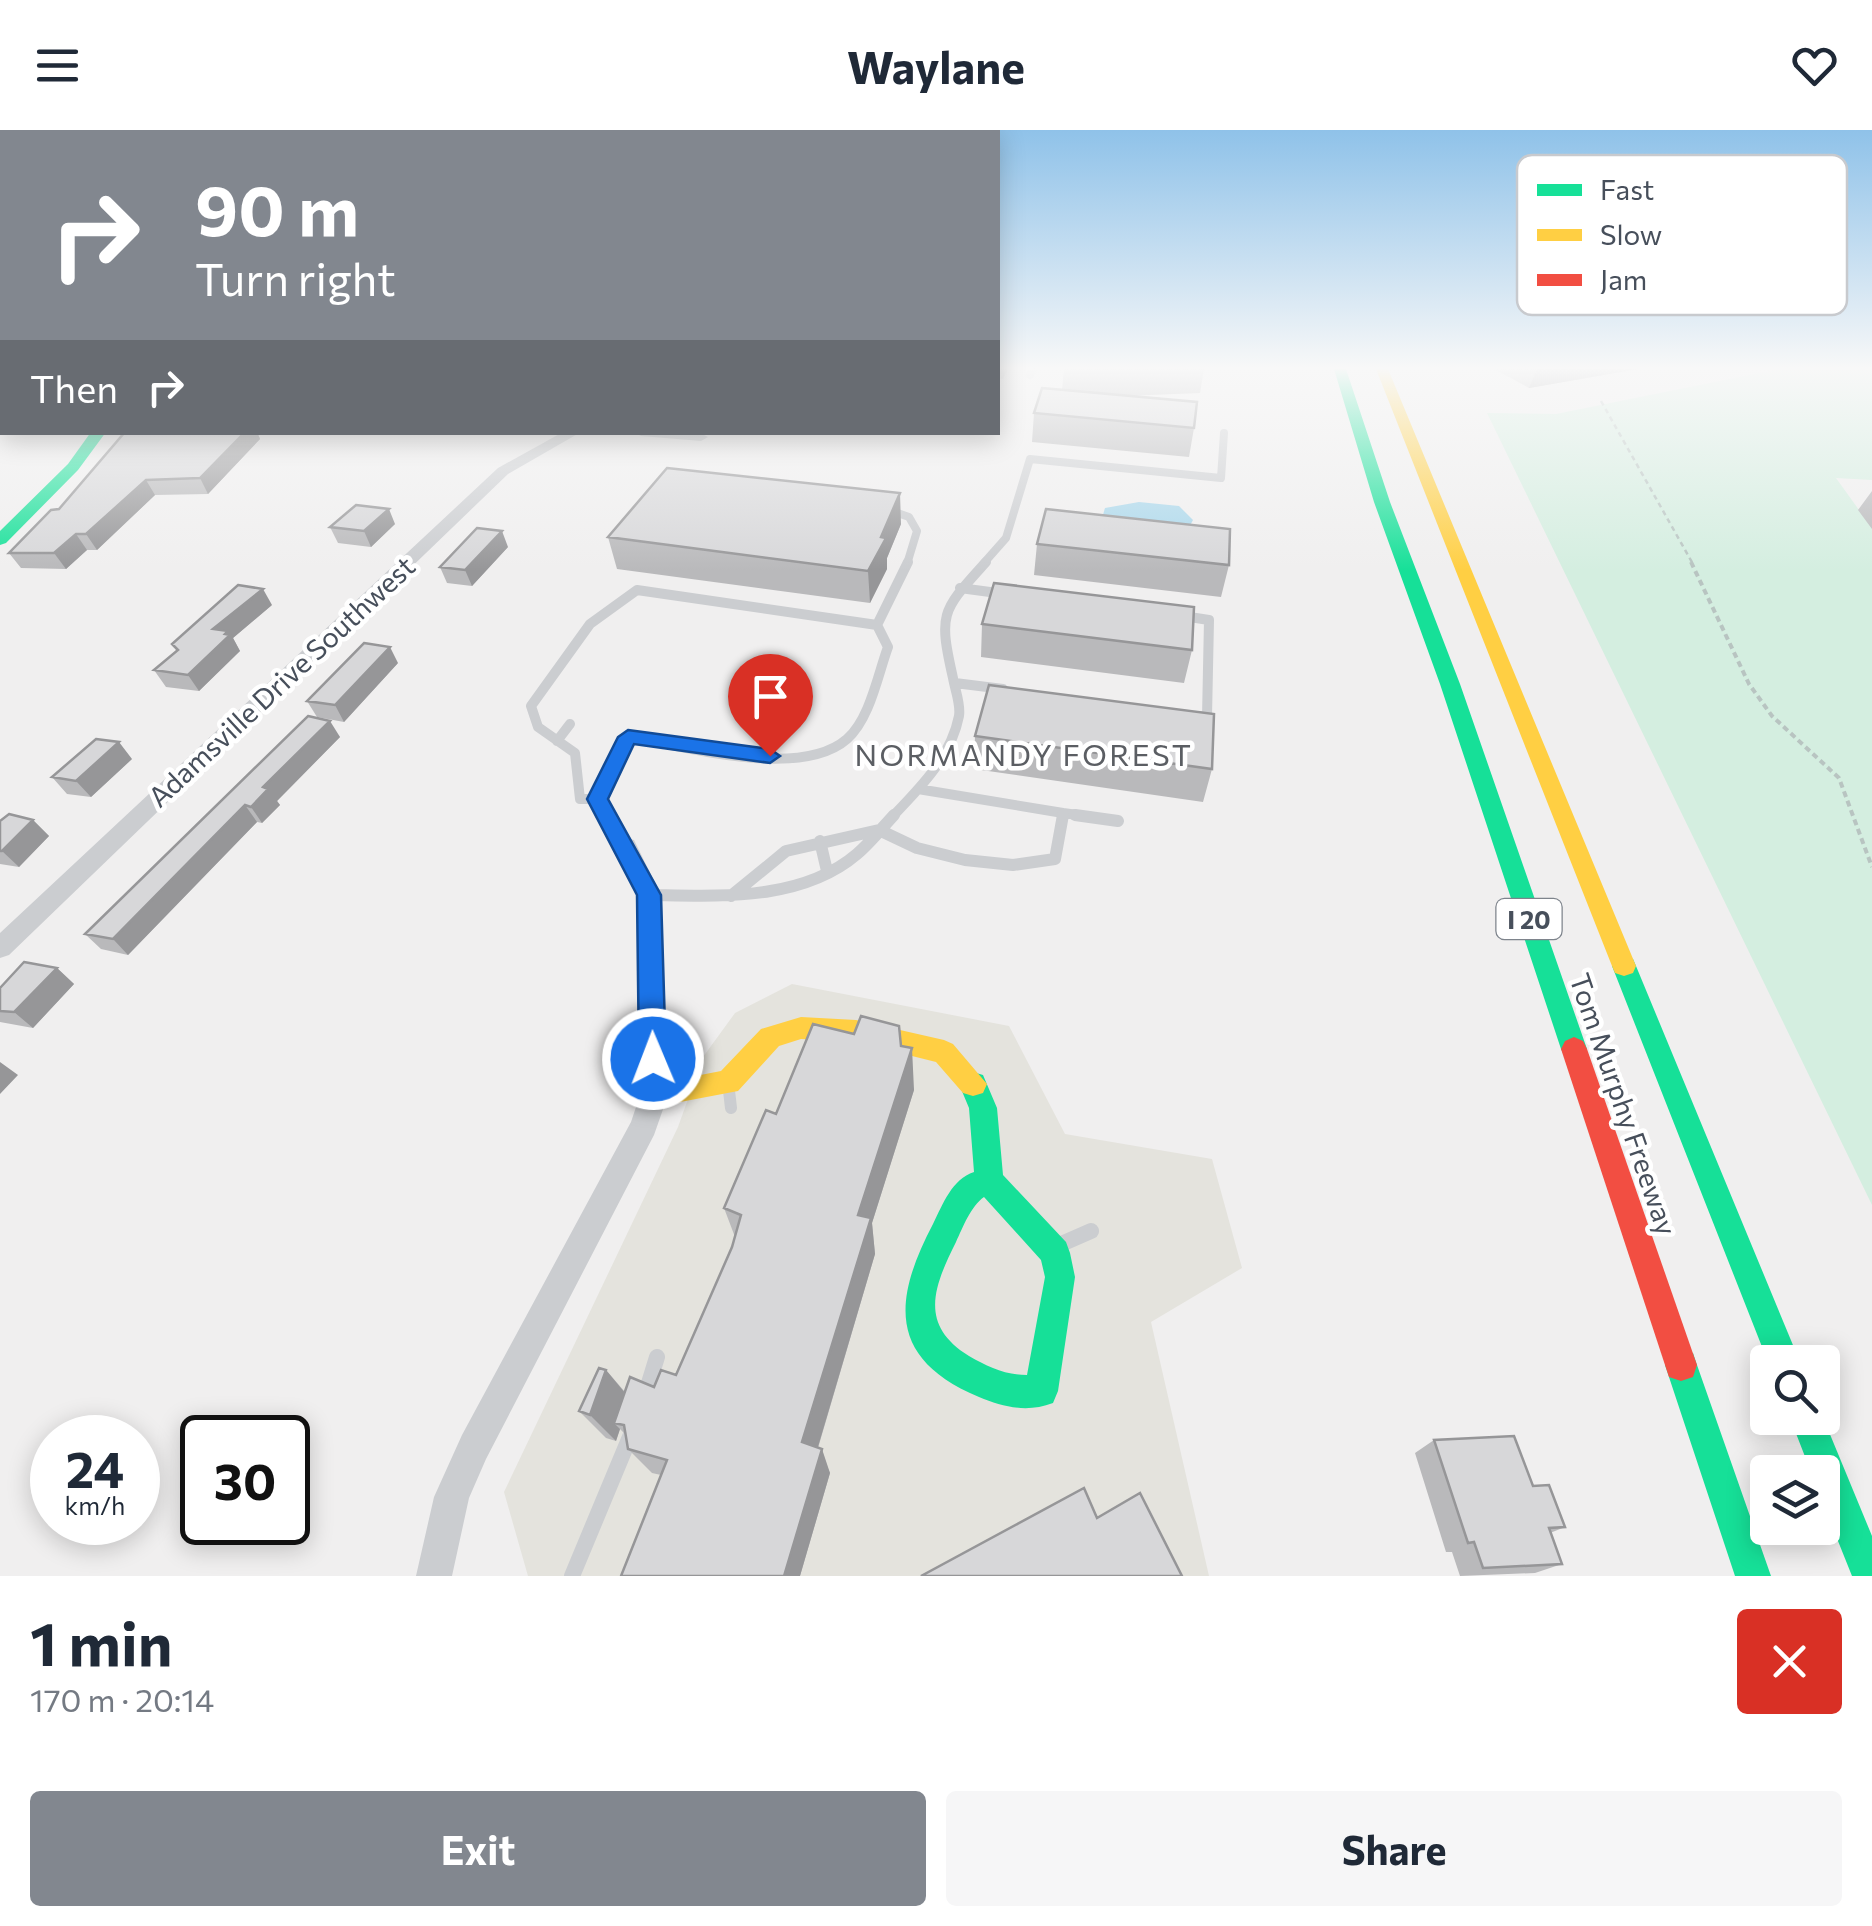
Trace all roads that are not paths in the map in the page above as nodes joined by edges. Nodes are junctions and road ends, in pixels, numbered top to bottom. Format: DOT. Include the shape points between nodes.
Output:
graph roads {
  1 [pos="96,436"];
  2 [pos="564,436"];
  3 [pos="695,436"];
  4 [pos="1224,436"];
  5 [pos="1361,436"];
  6 [pos="1410,436"];
  7 [pos="701,437"];
  8 [pos="878,508"];
  9 [pos="0,540"];
  10 [pos="960,588"];
  11 [pos="1018,595"];
  12 [pos="1171,615"];
  13 [pos="877,625"];
  14 [pos="954,683"];
  15 [pos="1013,691"];
  16 [pos="1188,714"];
  17 [pos="570,724"];
  18 [pos="557,740"];
  19 [pos="918,789"];
  20 [pos="598,799"];
  21 [pos="1063,813"];
  22 [pos="1118,821"];
  23 [pos="879,830"];
  24 [pos="820,841"];
  25 [pos="626,846"];
  26 [pos="827,871"];
  27 [pos="649,895"];
  28 [pos="731,896"];
  29 [pos="0,948"];
  30 [pos="728,1082"];
  31 [pos="654,1095"];
  32 [pos="731,1108"];
  33 [pos="988,1182"];
  34 [pos="1091,1231"];
  35 [pos="1051,1250"];
  36 [pos="1777,1345"];
  37 [pos="657,1358"];
  38 [pos="1814,1435"];
  39 [pos="434,1576"];
  40 [pos="572,1576"];
  41 [pos="1753,1576"];
  42 [pos="1870,1576"];
  1 -- 9 [label="main road"];
  2 -- 29 [label="street, Adamsville Drive Southwest" via="503,471"];
  3 -- 7 [label="street"];
  4 -- 10 [label="lane" via="1222,478 1030,460 1006,538"];
  5 -- 41 [label="main road, Tom Murphy Freeway / I 20"];
  6 -- 36 [label="main road, Tom Murphy Freeway / I 20"];
  8 -- 13 [label="lane" via="909,516 917,531"];
  10 -- 11 [label="lane"];
  10 -- 14 [label="lane" via="946,606 943,633"];
  12 -- 16 [label="lane" via="1209,620 1207,717"];
  13 -- 18 [label="lane" via="637,590 613,599 595,617 531,706 538,727"];
  13 -- 20 [label="lane" via="888,647 850,737 824,755 796,760 628,737"];
  14 -- 15 [label="lane"];
  14 -- 19 [label="lane" via="960,711 950,744"];
  17 -- 18 [label="lane"];
  18 -- 20 [label="lane" via="575,753 580,799"];
  19 -- 21 [label="lane"];
  19 -- 23 [label="lane"];
  20 -- 25 [label="lane"];
  21 -- 22 [label="lane"];
  21 -- 23 [label="lane" via="1054,859 1028,868 908,848"];
  23 -- 24 [label="lane"];
  23 -- 26 [label="lane" via="856,856"];
  24 -- 26 [label="lane"];
  24 -- 28 [label="lane" via="786,850"];
  25 -- 27 [label="street"];
  26 -- 28 [label="lane" via="773,891"];
  27 -- 28 [label="lane"];
  27 -- 31 [label="street"];
  30 -- 31 [label="main road"];
  30 -- 32 [label="lane"];
  30 -- 33 [label="main road" via="770,1037 801,1028 856,1031 944,1052 976,1087"];
  31 -- 39 [label="street" via="644,1126 474,1446 452,1497"];
  33 -- 35 [label="main road"];
  33 -- 35 [label="main road" via="970,1187 935,1254 920,1329 932,1350 1016,1396 1040,1391 1060,1277"];
  34 -- 35 [label="lane"];
  37 -- 40 [label="lane"];
  38 -- 42 [label="main road"];
}
